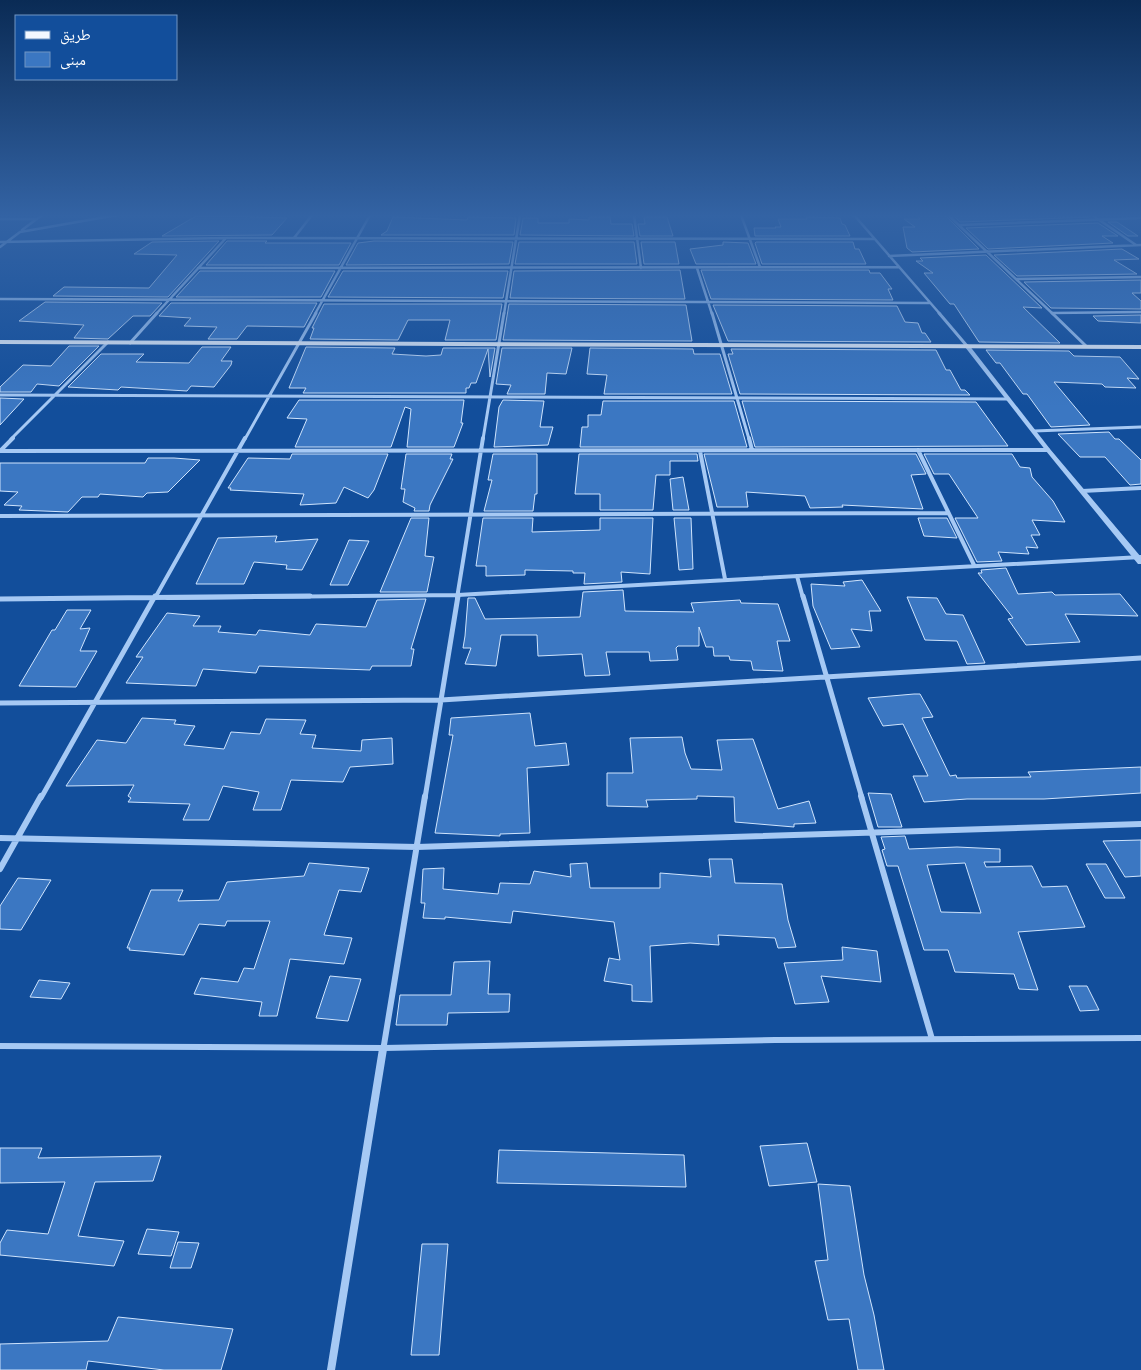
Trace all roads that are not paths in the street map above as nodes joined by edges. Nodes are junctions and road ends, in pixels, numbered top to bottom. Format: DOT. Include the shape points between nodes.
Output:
graph roads {
  1 [pos="188,279"];
  2 [pos="335,279"];
  3 [pos="510,279"];
  4 [pos="701,279"];
  5 [pos="909,279"];
  6 [pos="1019,279"];
  7 [pos="0,299"];
  8 [pos="169,300"];
  9 [pos="323,300"];
  10 [pos="507,301"];
  11 [pos="708,302"];
  12 [pos="930,303"];
  13 [pos="1141,312"];
  14 [pos="1052,313"];
  15 [pos="0,342"];
  16 [pos="108,342"];
  17 [pos="130,343"];
  18 [pos="299,344"];
  19 [pos="498,346"];
  20 [pos="722,346"];
  21 [pos="967,346"];
  22 [pos="1086,346"];
  23 [pos="1141,346"];
  24 [pos="0,395"];
  25 [pos="55,395"];
  26 [pos="270,396"];
  27 [pos="490,397"];
  28 [pos="737,398"];
  29 [pos="1008,399"];
  30 [pos="1141,427"];
  31 [pos="1034,431"];
  32 [pos="481,450"];
  33 [pos="752,450"];
  34 [pos="918,450"];
  35 [pos="1048,450"];
  36 [pos="0,451"];
  37 [pos="238,451"];
  38 [pos="700,451"];
  39 [pos="1141,488"];
  40 [pos="1082,491"];
  41 [pos="948,513"];
  42 [pos="471,514"];
  43 [pos="712,514"];
  44 [pos="202,515"];
  45 [pos="0,516"];
  46 [pos="1140,559"];
  47 [pos="974,565"];
  48 [pos="797,576"];
  49 [pos="725,580"];
  50 [pos="458,595"];
  51 [pos="155,598"];
  52 [pos="0,599"];
  53 [pos="1141,658"];
  54 [pos="827,677"];
  55 [pos="440,700"];
  56 [pos="0,703"];
  57 [pos="95,703"];
  58 [pos="1141,824"];
  59 [pos="872,834"];
  60 [pos="0,838"];
  61 [pos="18,838"];
  62 [pos="417,847"];
  63 [pos="0,869"];
  64 [pos="932,1038"];
  65 [pos="1141,1038"];
  66 [pos="0,1046"];
  67 [pos="384,1048"];
  68 [pos="331,1370"];
  1 -- 8 [label="street"];
  2 -- 9 [label="street"];
  3 -- 10 [label="street"];
  4 -- 11 [label="street"];
  5 -- 12 [label="street"];
  6 -- 14 [label="street"];
  7 -- 8 [label="street"];
  8 -- 9 [label="street"];
  8 -- 17 [label="street"];
  9 -- 10 [label="street"];
  9 -- 18 [label="street"];
  10 -- 11 [label="street"];
  10 -- 19 [label="street"];
  11 -- 12 [label="street"];
  11 -- 20 [label="street"];
  12 -- 21 [label="street"];
  13 -- 14 [label="street"];
  14 -- 22 [label="street"];
  15 -- 16 [label="main road"];
  16 -- 17 [label="main road"];
  16 -- 25 [label="street"];
  17 -- 18 [label="main road"];
  18 -- 19 [label="main road"];
  18 -- 26 [label="street"];
  19 -- 20 [label="main road"];
  19 -- 27 [label="street"];
  20 -- 21 [label="main road"];
  20 -- 28 [label="street"];
  21 -- 22 [label="main road"];
  21 -- 29 [label="street"];
  22 -- 23 [label="main road"];
  24 -- 25 [label="street"];
  25 -- 26 [label="street"];
  25 -- 36 [label="street"];
  26 -- 27 [label="street"];
  26 -- 37 [label="street"];
  27 -- 28 [label="street"];
  27 -- 32 [label="street"];
  28 -- 29 [label="street"];
  28 -- 33 [label="street"];
  29 -- 31 [label="street"];
  30 -- 31 [label="street"];
  31 -- 35 [label="street"];
  32 -- 37 [label="street"];
  32 -- 38 [label="street"];
  32 -- 42 [label="street"];
  33 -- 34 [label="street"];
  33 -- 38 [label="street"];
  34 -- 35 [label="street"];
  34 -- 41 [label="street"];
  35 -- 40 [label="street"];
  36 -- 37 [label="street"];
  37 -- 44 [label="street"];
  38 -- 43 [label="street"];
  39 -- 40 [label="street"];
  40 -- 46 [label="street"];
  41 -- 43 [label="street"];
  41 -- 47 [label="street"];
  42 -- 43 [label="street"];
  42 -- 44 [label="street"];
  42 -- 50 [label="street"];
  43 -- 49 [label="street"];
  44 -- 45 [label="street"];
  44 -- 51 [label="street"];
  46 -- 47 [label="street"];
  47 -- 48 [label="street"];
  48 -- 49 [label="street"];
  48 -- 54 [label="street"];
  49 -- 50 [label="street"];
  50 -- 51 [label="street"];
  50 -- 55 [label="street"];
  51 -- 52 [label="street"];
  51 -- 57 [label="street"];
  53 -- 54 [label="street"];
  54 -- 55 [label="street"];
  54 -- 59 [label="street"];
  55 -- 57 [label="street"];
  55 -- 62 [label="street"];
  56 -- 57 [label="street"];
  57 -- 61 [label="street"];
  58 -- 59 [label="street"];
  59 -- 62 [label="street"];
  59 -- 64 [label="street"];
  60 -- 61 [label="street"];
  61 -- 62 [label="street"];
  61 -- 63 [label="street"];
  62 -- 67 [label="street"];
  64 -- 65 [label="street"];
  64 -- 67 [label="street"];
  66 -- 67 [label="street"];
  67 -- 68 [label="street"];
}
